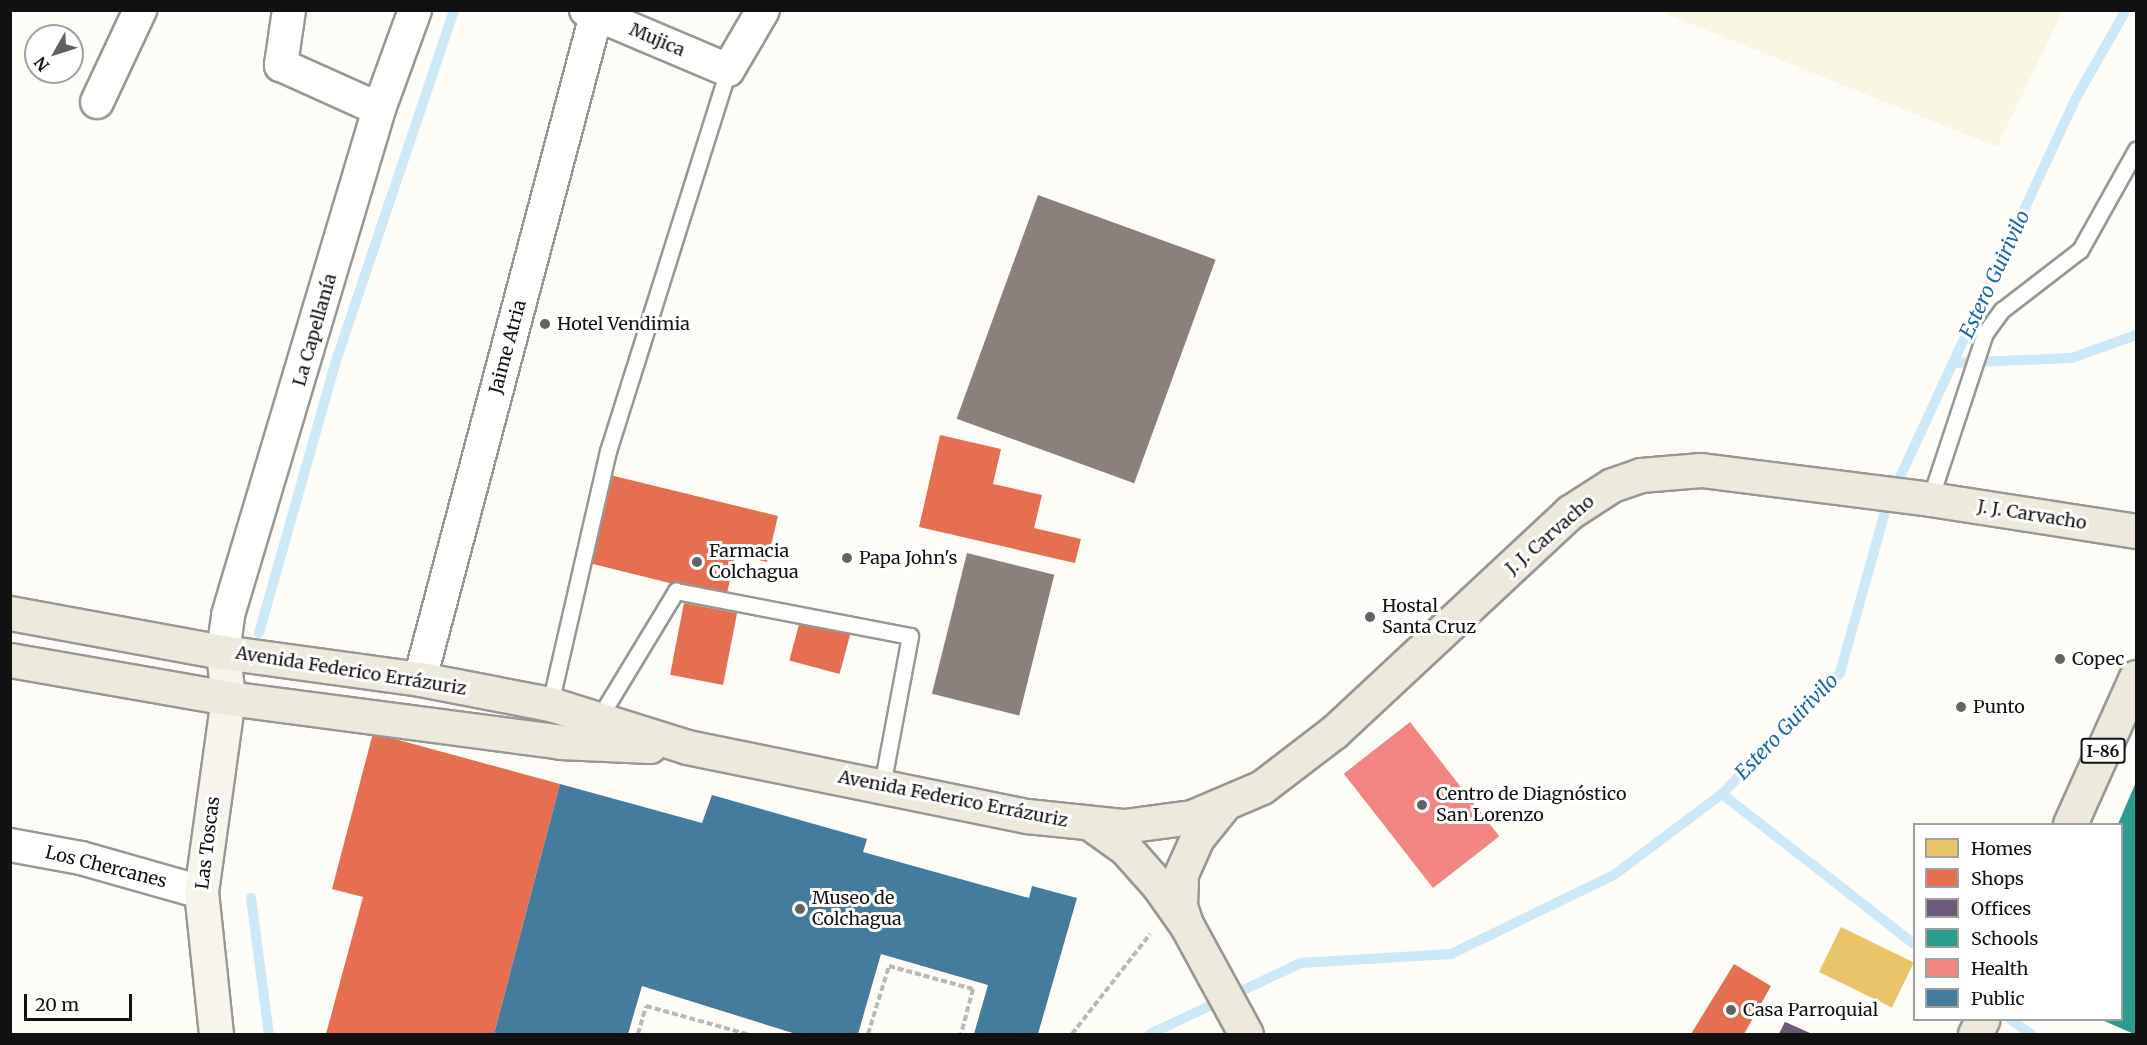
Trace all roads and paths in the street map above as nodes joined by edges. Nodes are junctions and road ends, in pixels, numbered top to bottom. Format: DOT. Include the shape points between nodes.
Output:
graph roads {
  1 [pos="140,10"];
  2 [pos="289,10"];
  3 [pos="415,10"];
  4 [pos="763,10"];
  5 [pos="591,13"];
  6 [pos="728,70"];
  7 [pos="97,102"];
  8 [pos="379,109"];
  9 [pos="2136,150"];
  10 [pos="1920,498"];
  11 [pos="2136,531"];
  12 [pos="10,613"];
  13 [pos="223,652"];
  14 [pos="10,660"];
  15 [pos="2136,677"];
  16 [pos="420,679"];
  17 [pos="228,698"];
  18 [pos="550,704"];
  19 [pos="599,718"];
  20 [pos="687,747"];
  21 [pos="882,786"];
  22 [pos="1221,808"];
  23 [pos="1090,823"];
  24 [pos="2071,823"];
  25 [pos="10,845"];
  26 [pos="201,892"];
  27 [pos="1179,915"];
  28 [pos="1982,1021"];
  29 [pos="216,1035"];
  30 [pos="638,1035"];
  31 [pos="747,1035"];
  32 [pos="868,1035"];
  33 [pos="961,1035"];
  34 [pos="1071,1035"];
  35 [pos="1246,1035"];
  36 [pos="1975,1035"];
  1 -- 7 [label="street"];
  2 -- 8 [label="street" via="281,65"];
  3 -- 8 [label="street, La Capellanía"];
  4 -- 6 [label="street"];
  5 -- 6 [label="street, Mujica"];
  5 -- 16 [label="street, Jaime Atria"];
  6 -- 18 [label="lane" via="608,451"];
  8 -- 13 [label="street, La Capellanía" via="228,615"];
  9 -- 10 [label="lane" via="2080,250 2002,310 1985,333"];
  10 -- 11 [label="main road, J. J. Carvacho"];
  10 -- 22 [label="main road, J. J. Carvacho" via="1670,470 1641,475 1590,497 1334,732 1262,787"];
  12 -- 13 [label="main road, Avenida Federico Errázuriz"];
  13 -- 16 [label="main road, Avenida Federico Errázuriz"];
  13 -- 17 [label="street, Las Toscas"];
  14 -- 17 [label="main road, Avenida Federico Errázuriz"];
  15 -- 24 [label="main road, I-86"];
  16 -- 18 [label="main road, Avenida Federico Errázuriz"];
  17 -- 20 [label="main road, Avenida Federico Errázuriz" via="560,742"];
  17 -- 26 [label="street, Las Toscas"];
  18 -- 19 [label="main road, Avenida Federico Errázuriz"];
  19 -- 20 [label="main road, Avenida Federico Errázuriz"];
  19 -- 21 [label="lane" via="676,591 910,636"];
  20 -- 21 [label="main road, Avenida Federico Errázuriz"];
  21 -- 23 [label="main road, Avenida Federico Errázuriz" via="1027,816"];
  22 -- 23 [label="main road, Avenida Federico Errázuriz" via="1158,824"];
  22 -- 27 [label="main road" via="1197,838 1182,874"];
  23 -- 27 [label="main road" via="1126,849"];
  25 -- 26 [label="street, Los Chercanes" via="81,858"];
  26 -- 29 [label="street, Las Toscas"];
  27 -- 34 [label="path"];
  27 -- 35 [label="main road"];
  28 -- 36 [label="main road"];
  30 -- 31 [label="path" via="646,1006"];
  32 -- 33 [label="path" via="888,966 973,989"];
}
